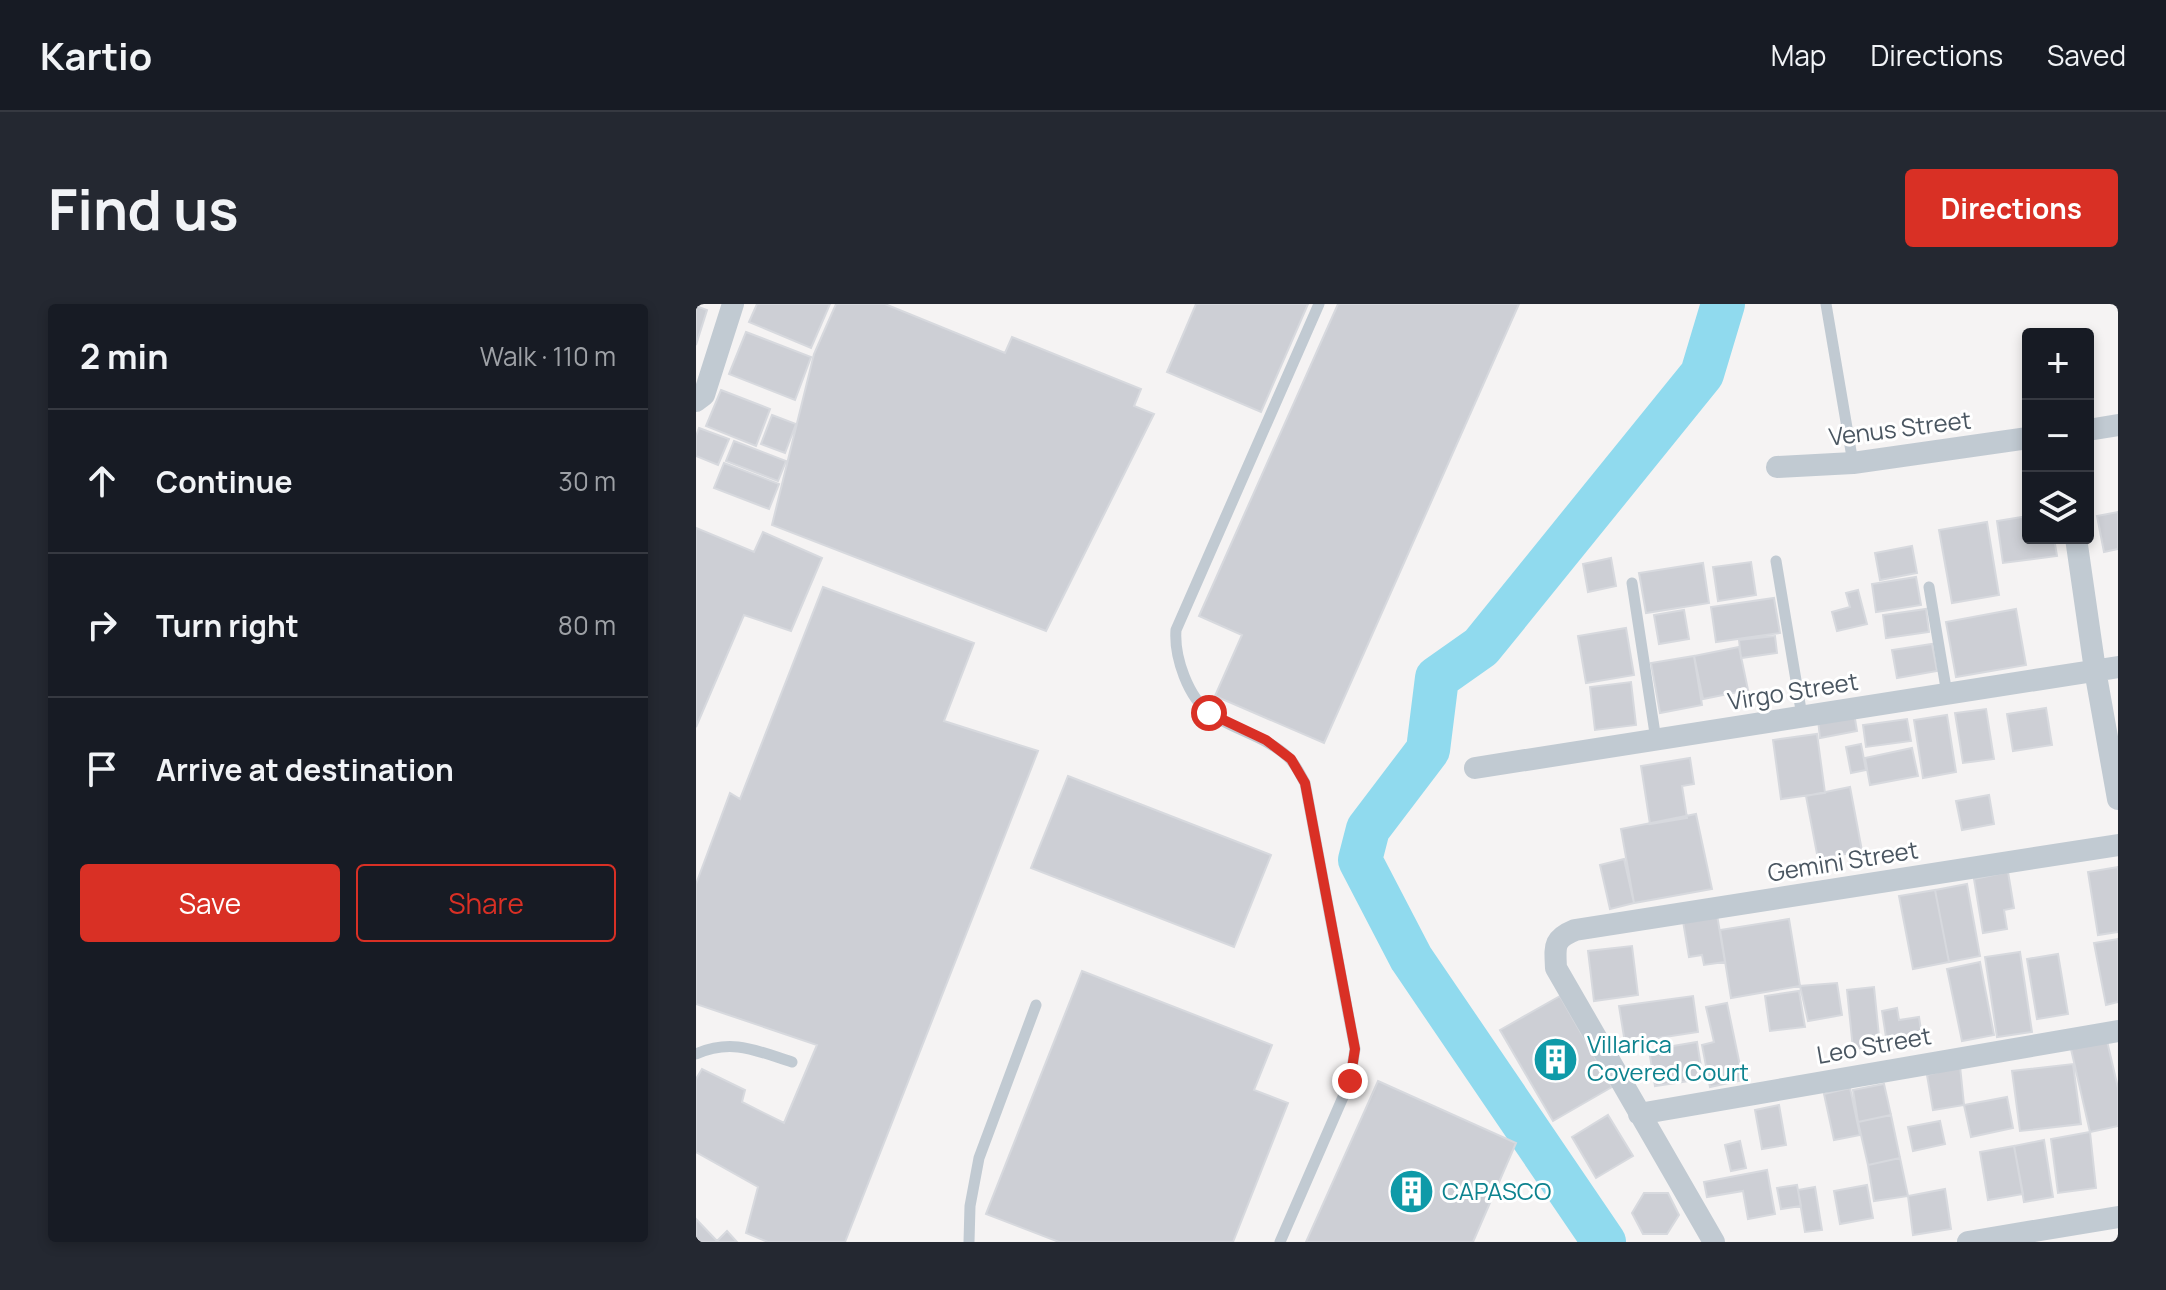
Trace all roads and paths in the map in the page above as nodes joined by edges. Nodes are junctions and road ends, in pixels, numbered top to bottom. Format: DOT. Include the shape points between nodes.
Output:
graph roads {
  1 [pos="733,304"];
  2 [pos="1319,304"];
  3 [pos="1826,304"];
  4 [pos="696,401"];
  5 [pos="2118,425"];
  6 [pos="2094,429"];
  7 [pos="2022,439"];
  8 [pos="1853,463"];
  9 [pos="1777,467"];
  10 [pos="2077,544"];
  11 [pos="1776,561"];
  12 [pos="1632,583"];
  13 [pos="1929,587"];
  14 [pos="2118,667"];
  15 [pos="2095,670"];
  16 [pos="1947,694"];
  17 [pos="1802,716"];
  18 [pos="1656,740"];
  19 [pos="1475,768"];
  20 [pos="2118,799"];
  21 [pos="2118,845"];
  22 [pos="1036,1005"];
  23 [pos="2118,1031"];
  24 [pos="696,1054"];
  25 [pos="792,1062"];
  26 [pos="1639,1114"];
  27 [pos="2118,1217"];
  28 [pos="969,1242"];
  29 [pos="1280,1242"];
  30 [pos="1714,1242"];
  31 [pos="1968,1242"];
  1 -- 4 [label="street" via="704,395"];
  2 -- 29 [label="lane" via="1176,630 1175,648 1187,684 1209,713 1266,740 1291,759 1305,783 1355,1049 1350,1081"];
  3 -- 8 [label="lane"];
  5 -- 6 [label="street"];
  7 -- 8 [label="street, Venus Street"];
  8 -- 9 [label="street, Venus Street"];
  10 -- 15 [label="street"];
  11 -- 17 [label="lane"];
  12 -- 18 [label="lane"];
  13 -- 16 [label="lane"];
  14 -- 15 [label="street, Virgo Street"];
  15 -- 16 [label="street, Virgo Street"];
  15 -- 20 [label="street"];
  16 -- 17 [label="street, Virgo Street"];
  17 -- 18 [label="street, Virgo Street"];
  18 -- 19 [label="street, Virgo Street"];
  21 -- 26 [label="street, Gemini Street" via="1562,936 1555,947 1556,968"];
  22 -- 28 [label="lane" via="979,1158"];
  23 -- 26 [label="street, Leo Street"];
  24 -- 25 [label="lane" via="737,1045"];
  26 -- 30 [label="street"];
  27 -- 31 [label="street"];
}
